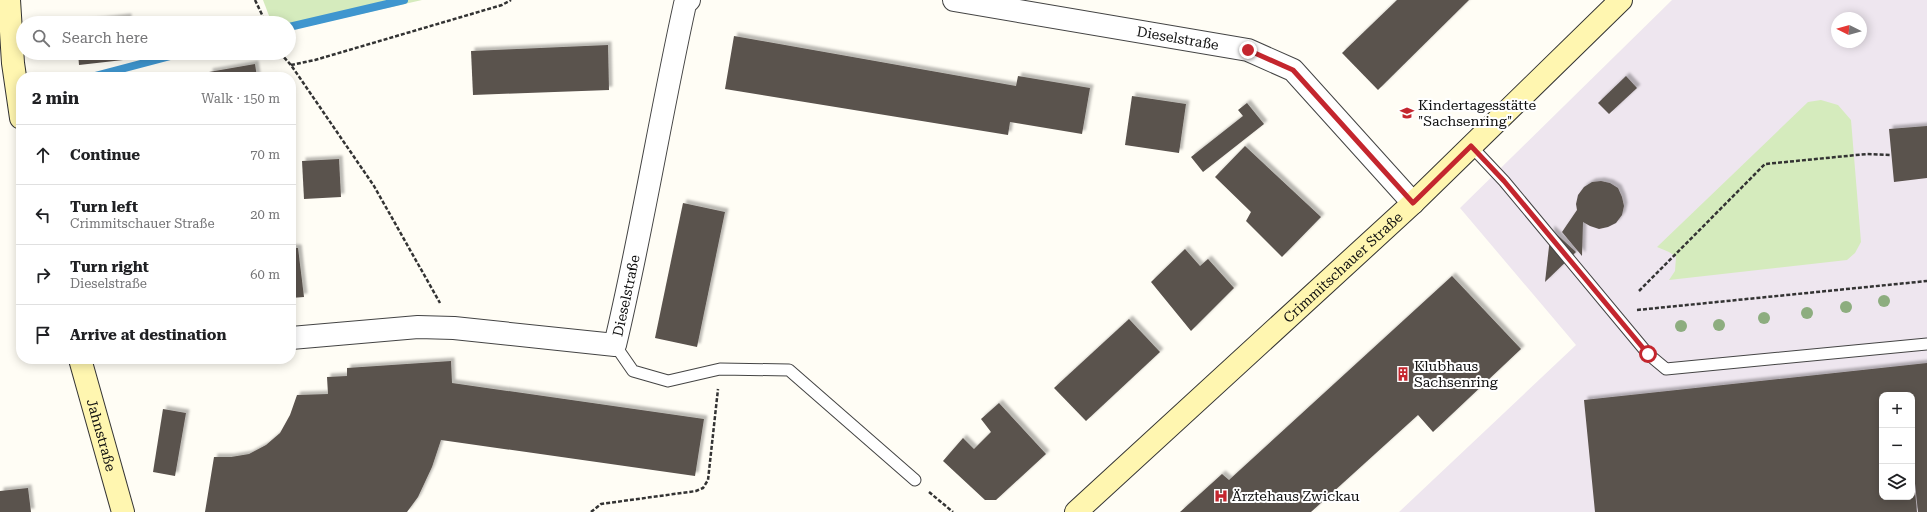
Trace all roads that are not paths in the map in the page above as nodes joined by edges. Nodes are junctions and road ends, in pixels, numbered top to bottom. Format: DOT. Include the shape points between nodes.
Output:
graph roads {
  1 [pos="9,0"];
  2 [pos="689,0"];
  3 [pos="954,0"];
  4 [pos="1621,0"];
  5 [pos="16,84"];
  6 [pos="1471,146"];
  7 [pos="1413,203"];
  8 [pos="296,338"];
  9 [pos="1927,344"];
  10 [pos="615,345"];
  11 [pos="81,364"];
  12 [pos="915,480"];
  13 [pos="123,512"];
  14 [pos="1076,512"];
  1 -- 5 [label="main road"];
  2 -- 10 [label="street, Dieselstraße" via="685,4 672,64"];
  3 -- 7 [label="street, Dieselstraße" via="1248,50 1293,70"];
  4 -- 6 [label="main road, Crimmitschauer Straße"];
  6 -- 7 [label="main road, Crimmitschauer Straße"];
  6 -- 9 [label="lane" via="1504,181 1648,354 1666,370"];
  7 -- 14 [label="main road, Crimmitschauer Straße"];
  8 -- 10 [label="street, Dieselstraße" via="418,327 454,328"];
  10 -- 12 [label="lane" via="633,371 668,381 720,369 789,370"];
  11 -- 13 [label="main road, Jahnstraße"];
}
